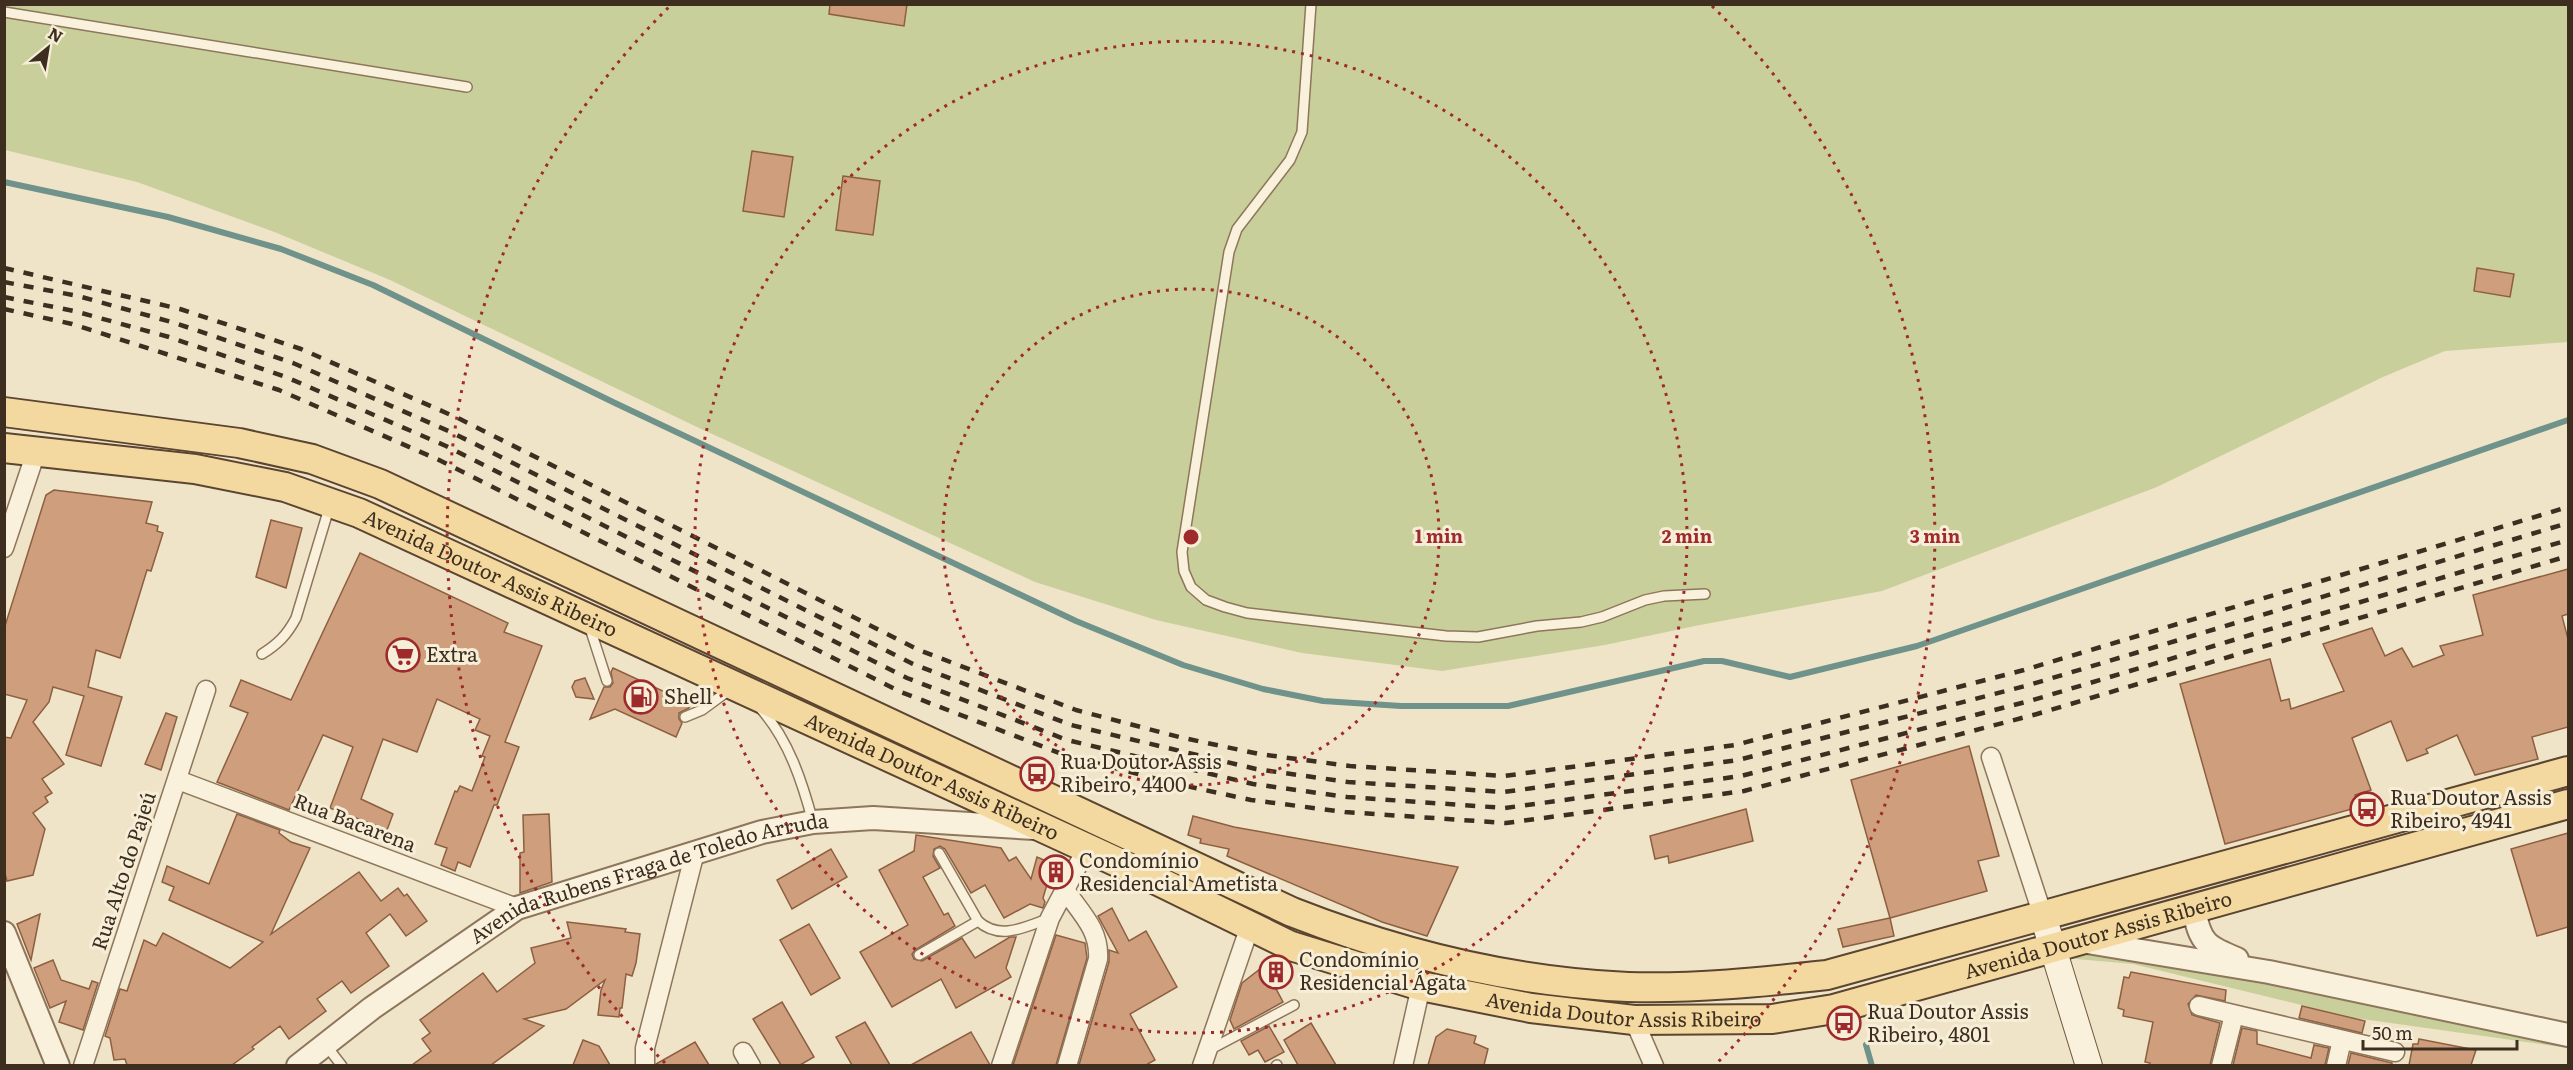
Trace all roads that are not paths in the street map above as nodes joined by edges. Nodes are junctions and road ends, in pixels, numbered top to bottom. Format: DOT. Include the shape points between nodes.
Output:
graph roads {
  1 [pos="1311,4"];
  2 [pos="4,12"];
  3 [pos="467,87"];
  4 [pos="4,412"];
  5 [pos="4,448"];
  6 [pos="36,452"];
  7 [pos="331,503"];
  8 [pos="4,548"];
  9 [pos="1705,594"];
  10 [pos="587,617"];
  11 [pos="262,654"];
  12 [pos="607,681"];
  13 [pos="740,687"];
  14 [pos="206,690"];
  15 [pos="685,717"];
  16 [pos="1992,757"];
  17 [pos="2568,771"];
  18 [pos="178,780"];
  19 [pos="2568,804"];
  20 [pos="813,822"];
  21 [pos="1045,829"];
  22 [pos="1087,848"];
  23 [pos="695,852"];
  24 [pos="939,853"];
  25 [pos="1065,890"];
  26 [pos="517,908"];
  27 [pos="2194,910"];
  28 [pos="2043,916"];
  29 [pos="1050,918"];
  30 [pos="978,921"];
  31 [pos="1250,926"];
  32 [pos="4,933"];
  33 [pos="2080,941"];
  34 [pos="2052,949"];
  35 [pos="919,955"];
  36 [pos="2269,972"];
  37 [pos="1421,986"];
  38 [pos="1294,1005"];
  39 [pos="2199,1006"];
  40 [pos="2234,1015"];
  41 [pos="1634,1020"];
  42 [pos="2568,1035"];
  43 [pos="2342,1040"];
  44 [pos="325,1044"];
  45 [pos="2395,1052"];
  46 [pos="1204,1058"];
  47 [pos="58,1065"];
  48 [pos="83,1065"];
  49 [pos="298,1065"];
  50 [pos="342,1065"];
  51 [pos="645,1065"];
  52 [pos="1001,1065"];
  53 [pos="1066,1065"];
  54 [pos="1403,1065"];
  55 [pos="1654,1065"];
  56 [pos="2089,1065"];
  57 [pos="2221,1065"];
  58 [pos="2336,1065"];
  1 -- 9 [label="lane" via="1302,132 1290,160 1237,229 1229,252 1182,552 1191,587 1206,600 1247,613 1478,637 1602,618 1664,596"];
  2 -- 3 [label="lane"];
  4 -- 28 [label="main road, Avenida Doutor Assis Ribeiro" via="239,443 312,459 380,484 1292,912 1414,954 1561,982 1629,987 1765,982 1827,975"];
  5 -- 6 [label="main road, Avenida Doutor Assis Ribeiro"];
  6 -- 7 [label="main road, Avenida Doutor Assis Ribeiro" via="195,469 285,487"];
  6 -- 8 [label="street"];
  7 -- 10 [label="main road, Avenida Doutor Assis Ribeiro"];
  7 -- 11 [label="lane" via="296,618 283,639"];
  10 -- 12 [label="lane"];
  10 -- 13 [label="main road, Avenida Doutor Assis Ribeiro"];
  13 -- 15 [label="lane"];
  13 -- 20 [label="lane" via="779,729"];
  13 -- 21 [label="main road, Avenida Doutor Assis Ribeiro"];
  14 -- 18 [label="street, Rua Alto do Pajeú"];
  16 -- 28 [label="street"];
  17 -- 28 [label="main road, Avenida Doutor Assis Ribeiro"];
  18 -- 26 [label="street, Rua Bacarena"];
  18 -- 48 [label="street, Rua Alto do Pajeú"];
  19 -- 27 [label="main road, Avenida Doutor Assis Ribeiro"];
  20 -- 21 [label="street, Avenida Rubens Fraga de Toledo Arruda" via="873,818"];
  20 -- 23 [label="street, Avenida Rubens Fraga de Toledo Arruda"];
  21 -- 22 [label="main road, Avenida Doutor Assis Ribeiro"];
  22 -- 25 [label="street"];
  22 -- 31 [label="main road, Avenida Doutor Assis Ribeiro"];
  23 -- 26 [label="street, Avenida Rubens Fraga de Toledo Arruda"];
  23 -- 51 [label="street" via="645,1048"];
  24 -- 30 [label="lane"];
  25 -- 29 [label="street"];
  25 -- 53 [label="street" via="1099,943 1098,959"];
  26 -- 44 [label="street, Avenida Rubens Fraga de Toledo Arruda"];
  27 -- 33 [label="main road, Avenida Doutor Assis Ribeiro"];
  27 -- 36 [label="street" via="2201,938 2225,954"];
  28 -- 34 [label="main road"];
  29 -- 30 [label="lane" via="1004,932 993,931"];
  29 -- 52 [label="street"];
  30 -- 35 [label="lane"];
  31 -- 37 [label="main road, Avenida Doutor Assis Ribeiro" via="1291,946"];
  31 -- 46 [label="street"];
  32 -- 47 [label="street"];
  33 -- 34 [label="main road, Avenida Doutor Assis Ribeiro"];
  33 -- 36 [label="street"];
  34 -- 41 [label="main road, Avenida Doutor Assis Ribeiro" via="1834,1009 1772,1018"];
  34 -- 56 [label="main road"];
  36 -- 42 [label="street"];
  37 -- 41 [label="main road, Avenida Doutor Assis Ribeiro" via="1531,1008"];
  37 -- 54 [label="street"];
  38 -- 46 [label="lane"];
  39 -- 40 [label="street"];
  40 -- 43 [label="street"];
  40 -- 57 [label="street"];
  41 -- 55 [label="street"];
  43 -- 45 [label="street"];
  43 -- 58 [label="street"];
  44 -- 49 [label="street, Avenida Rubens Fraga de Toledo Arruda"];
  44 -- 50 [label="lane"];
}
